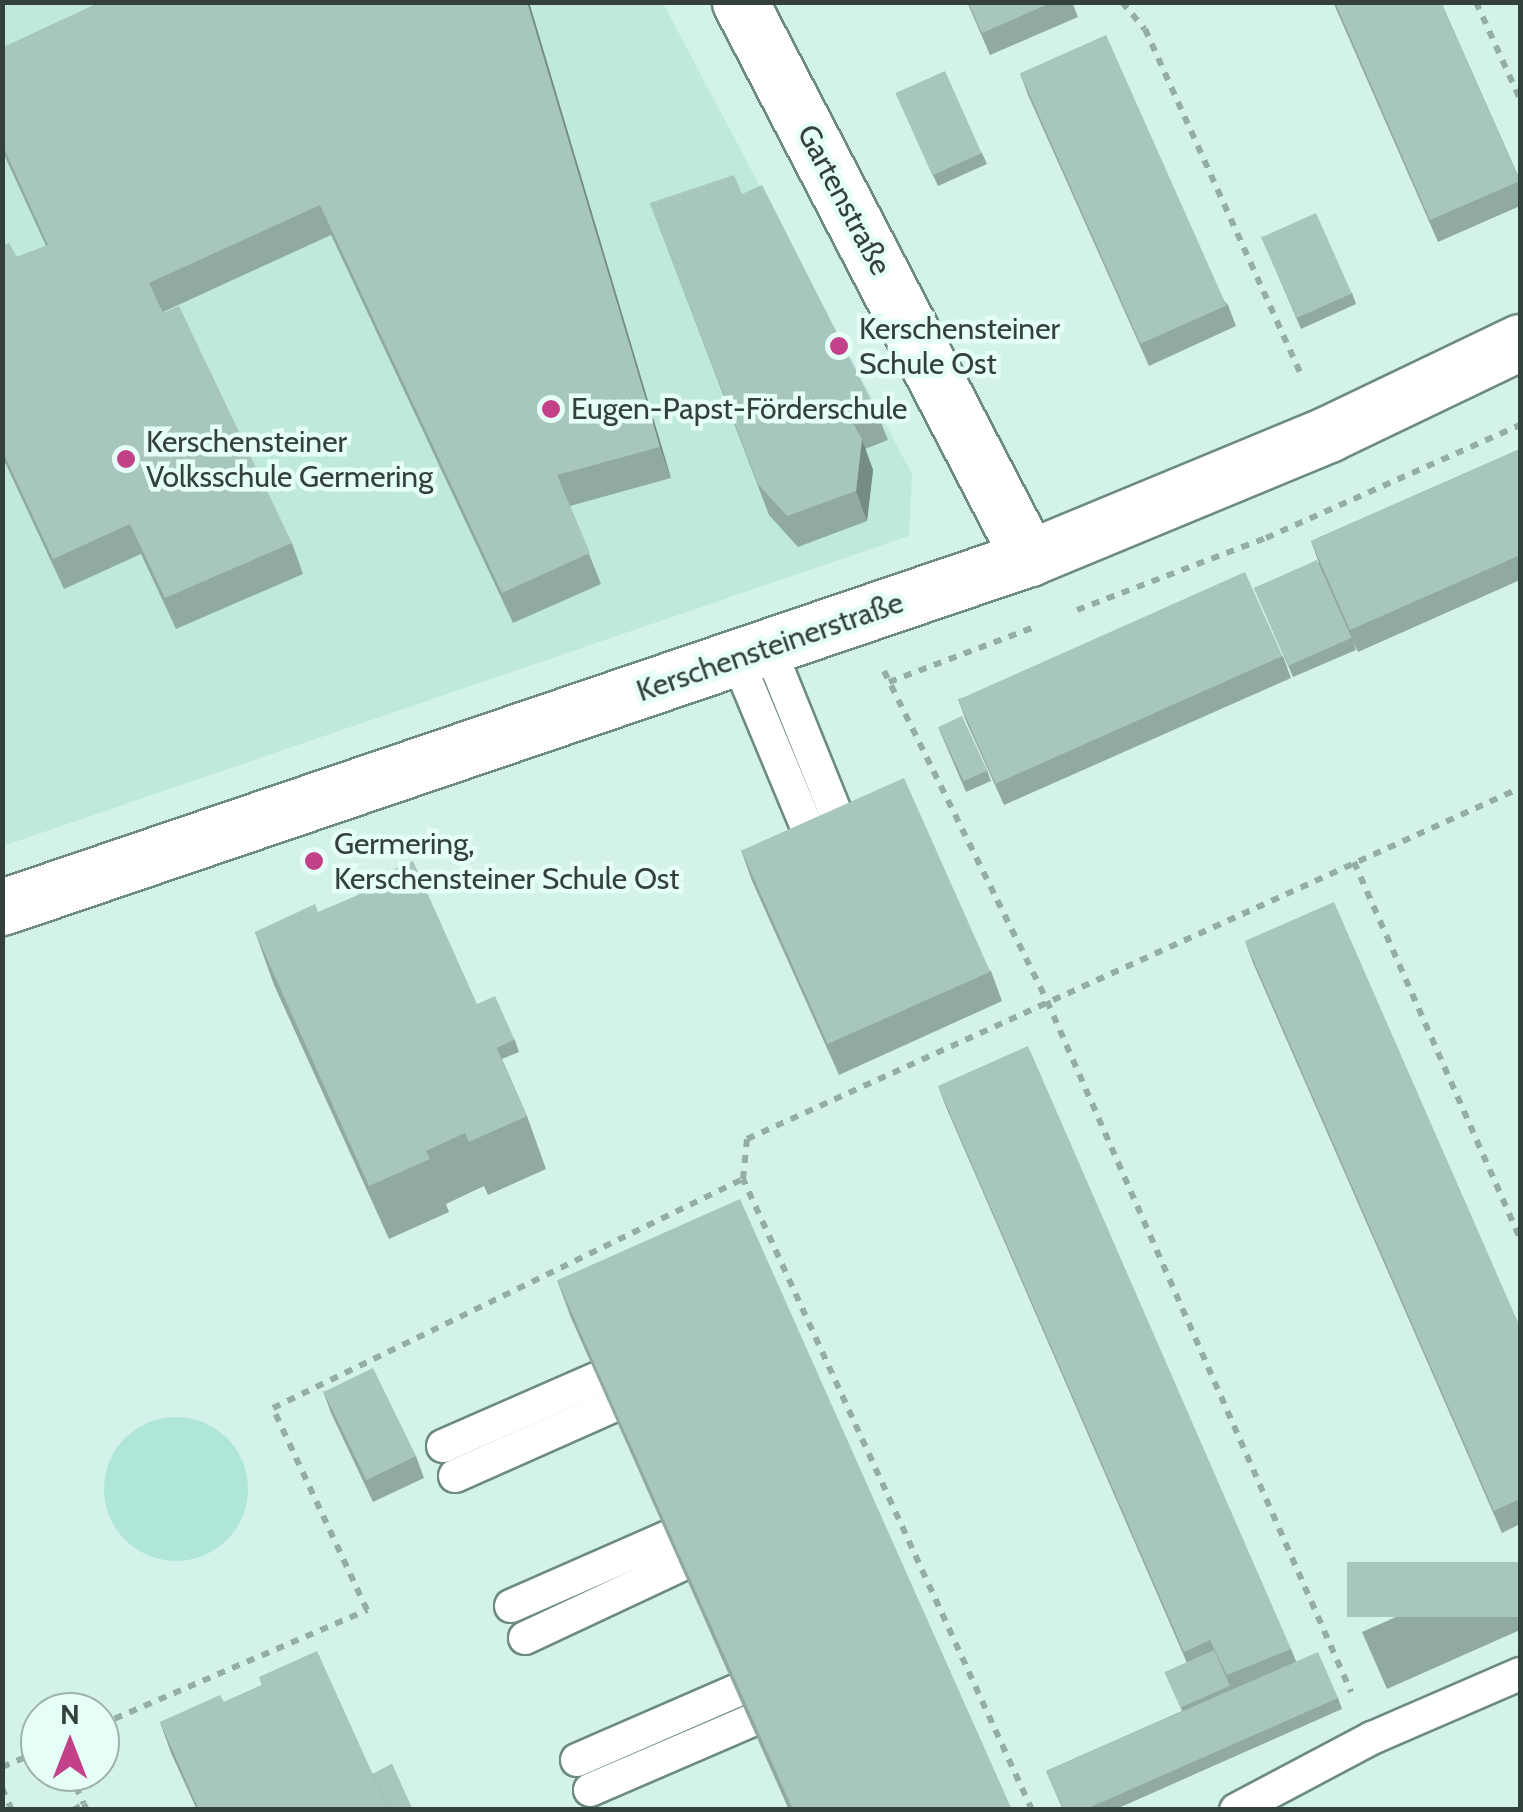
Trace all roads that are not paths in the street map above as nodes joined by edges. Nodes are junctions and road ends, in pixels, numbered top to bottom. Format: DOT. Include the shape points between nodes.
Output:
graph roads {
  1 [pos="740,2"];
  2 [pos="1520,342"];
  3 [pos="1029,558"];
  4 [pos="753,654"];
  5 [pos="831,845"];
  6 [pos="2,907"];
  7 [pos="604,1392"];
  8 [pos="449,1461"];
  9 [pos="511,1606"];
  10 [pos="525,1638"];
  11 [pos="1520,1674"];
  12 [pos="743,1706"];
  13 [pos="584,1775"];
  14 [pos="1236,1810"];
  1 -- 3 [label="street, Gartenstraße"];
  2 -- 3 [label="street, Kerschensteinerstraße" via="1328,434"];
  3 -- 4 [label="street, Kerschensteinerstraße"];
  4 -- 5 [label="lane"];
  4 -- 6 [label="street, Kerschensteinerstraße"];
  7 -- 8 [label="lane"];
  9 -- 10 [label="lane" via="674,1551"];
  11 -- 14 [label="lane" via="1372,1738"];
  12 -- 13 [label="lane"];
}
